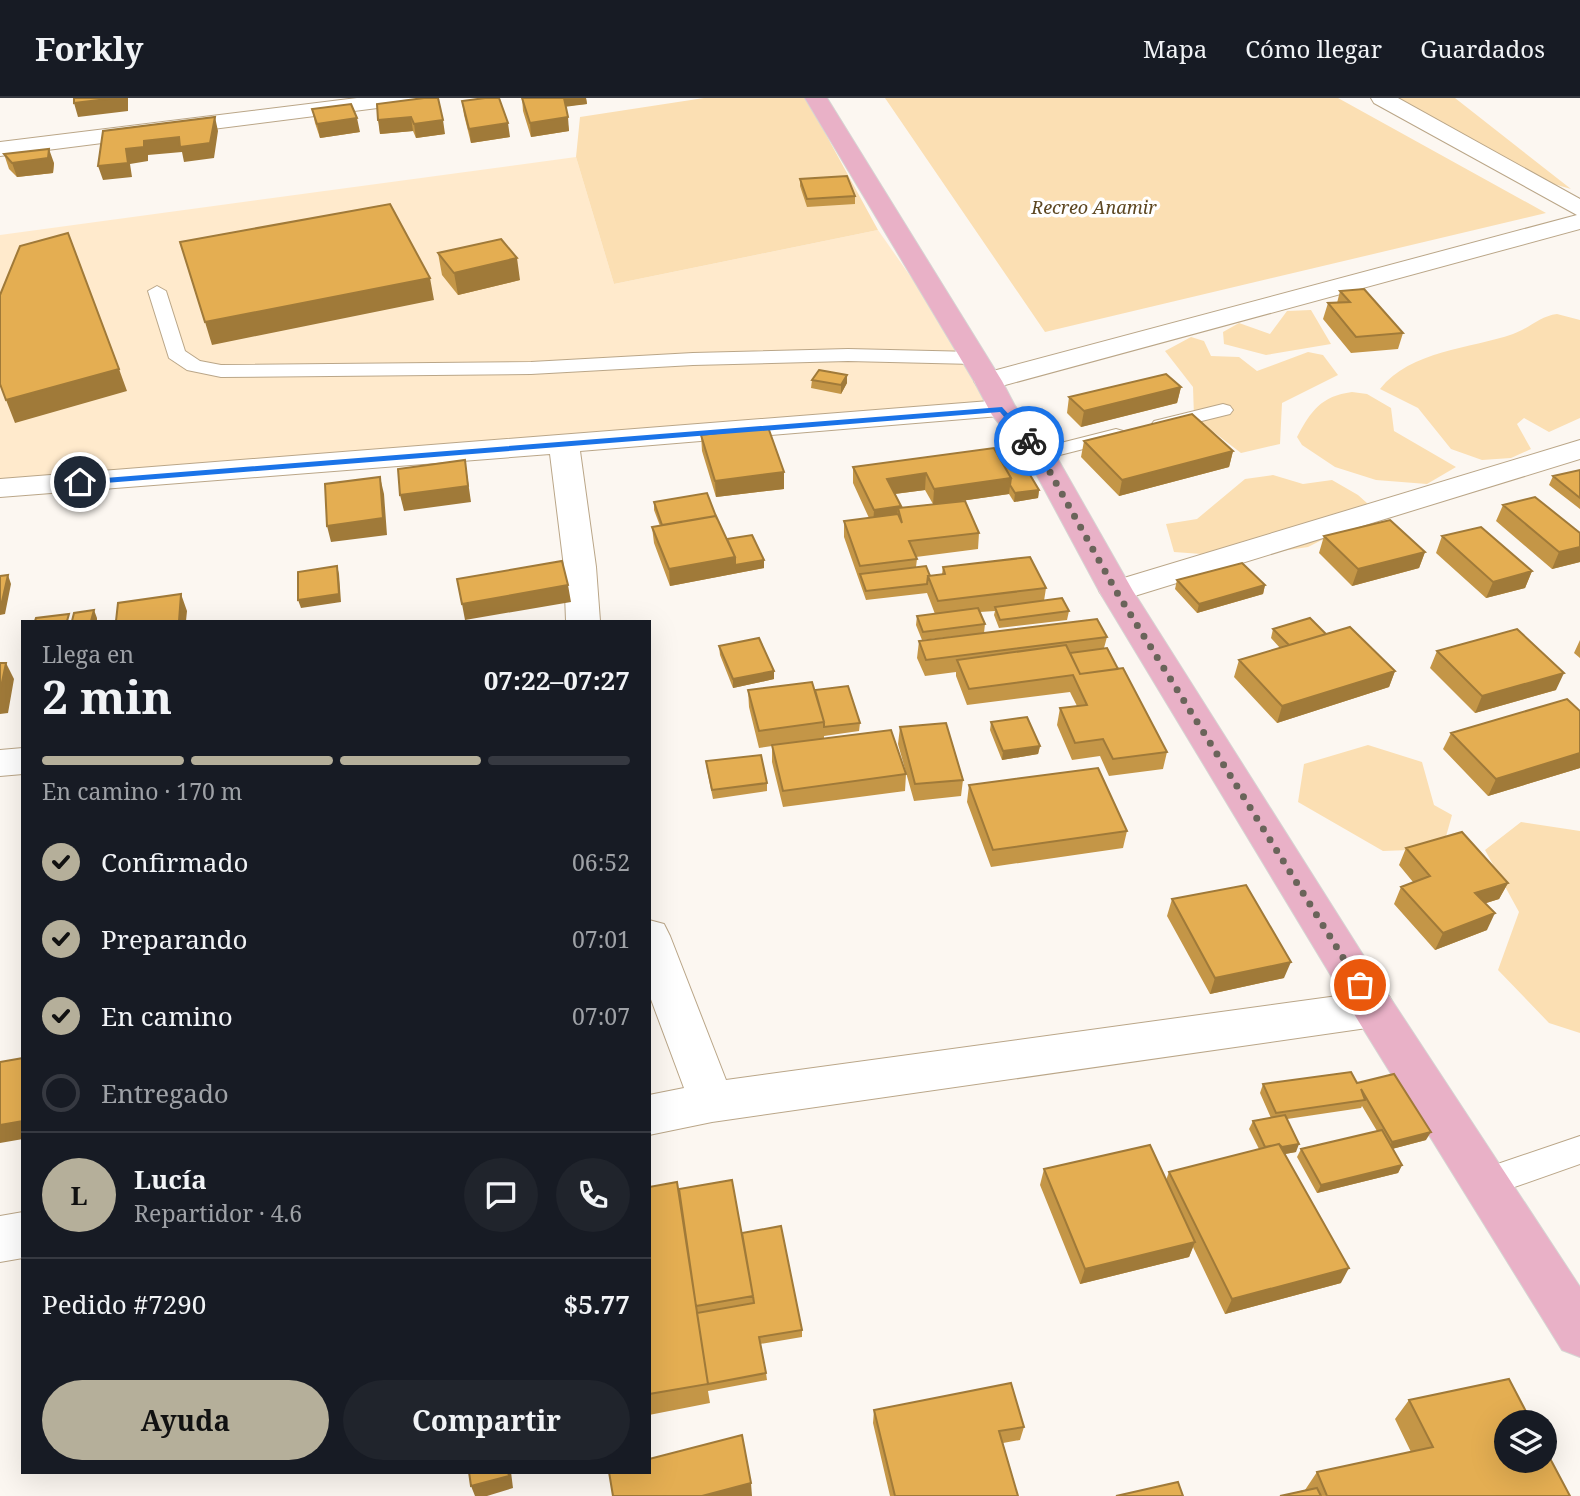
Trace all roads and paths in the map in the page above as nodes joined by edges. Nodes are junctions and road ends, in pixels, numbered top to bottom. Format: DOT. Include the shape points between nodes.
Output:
graph roads {
  1 [pos="409,98"];
  2 [pos="816,98"];
  3 [pos="1382,98"];
  4 [pos="0,149"];
  5 [pos="1580,209"];
  6 [pos="1580,222"];
  7 [pos="157,291"];
  8 [pos="988,383"];
  9 [pos="1223,410"];
  10 [pos="564,446"];
  11 [pos="1580,449"];
  12 [pos="1040,454"];
  13 [pos="0,488"];
  14 [pos="1116,591"];
  15 [pos="583,620"];
  16 [pos="21,761"];
  17 [pos="0,763"];
  18 [pos="651,941"];
  19 [pos="1374,1009"];
  20 [pos="712,1102"];
  21 [pos="651,1115"];
  22 [pos="1580,1150"];
  23 [pos="1486,1182"];
  24 [pos="21,1235"];
  25 [pos="0,1240"];
  26 [pos="1580,1332"];
  1 -- 4 [label="street"];
  2 -- 8 [label="main road"];
  3 -- 5 [label="street"];
  6 -- 8 [label="street"];
  7 -- 8 [label="lane" via="176,354 194,366 221,371 531,368 848,355"];
  8 -- 10 [label="street"];
  8 -- 12 [label="main road"];
  9 -- 12 [label="lane"];
  10 -- 13 [label="street"];
  10 -- 15 [label="street"];
  11 -- 14 [label="street"];
  12 -- 14 [label="main road"];
  14 -- 19 [label="main road"];
  16 -- 17 [label="street"];
  18 -- 20 [label="street"];
  19 -- 20 [label="street"];
  19 -- 23 [label="main road"];
  20 -- 21 [label="street"];
  22 -- 23 [label="lane"];
  23 -- 26 [label="main road"];
  24 -- 25 [label="street"];
}
